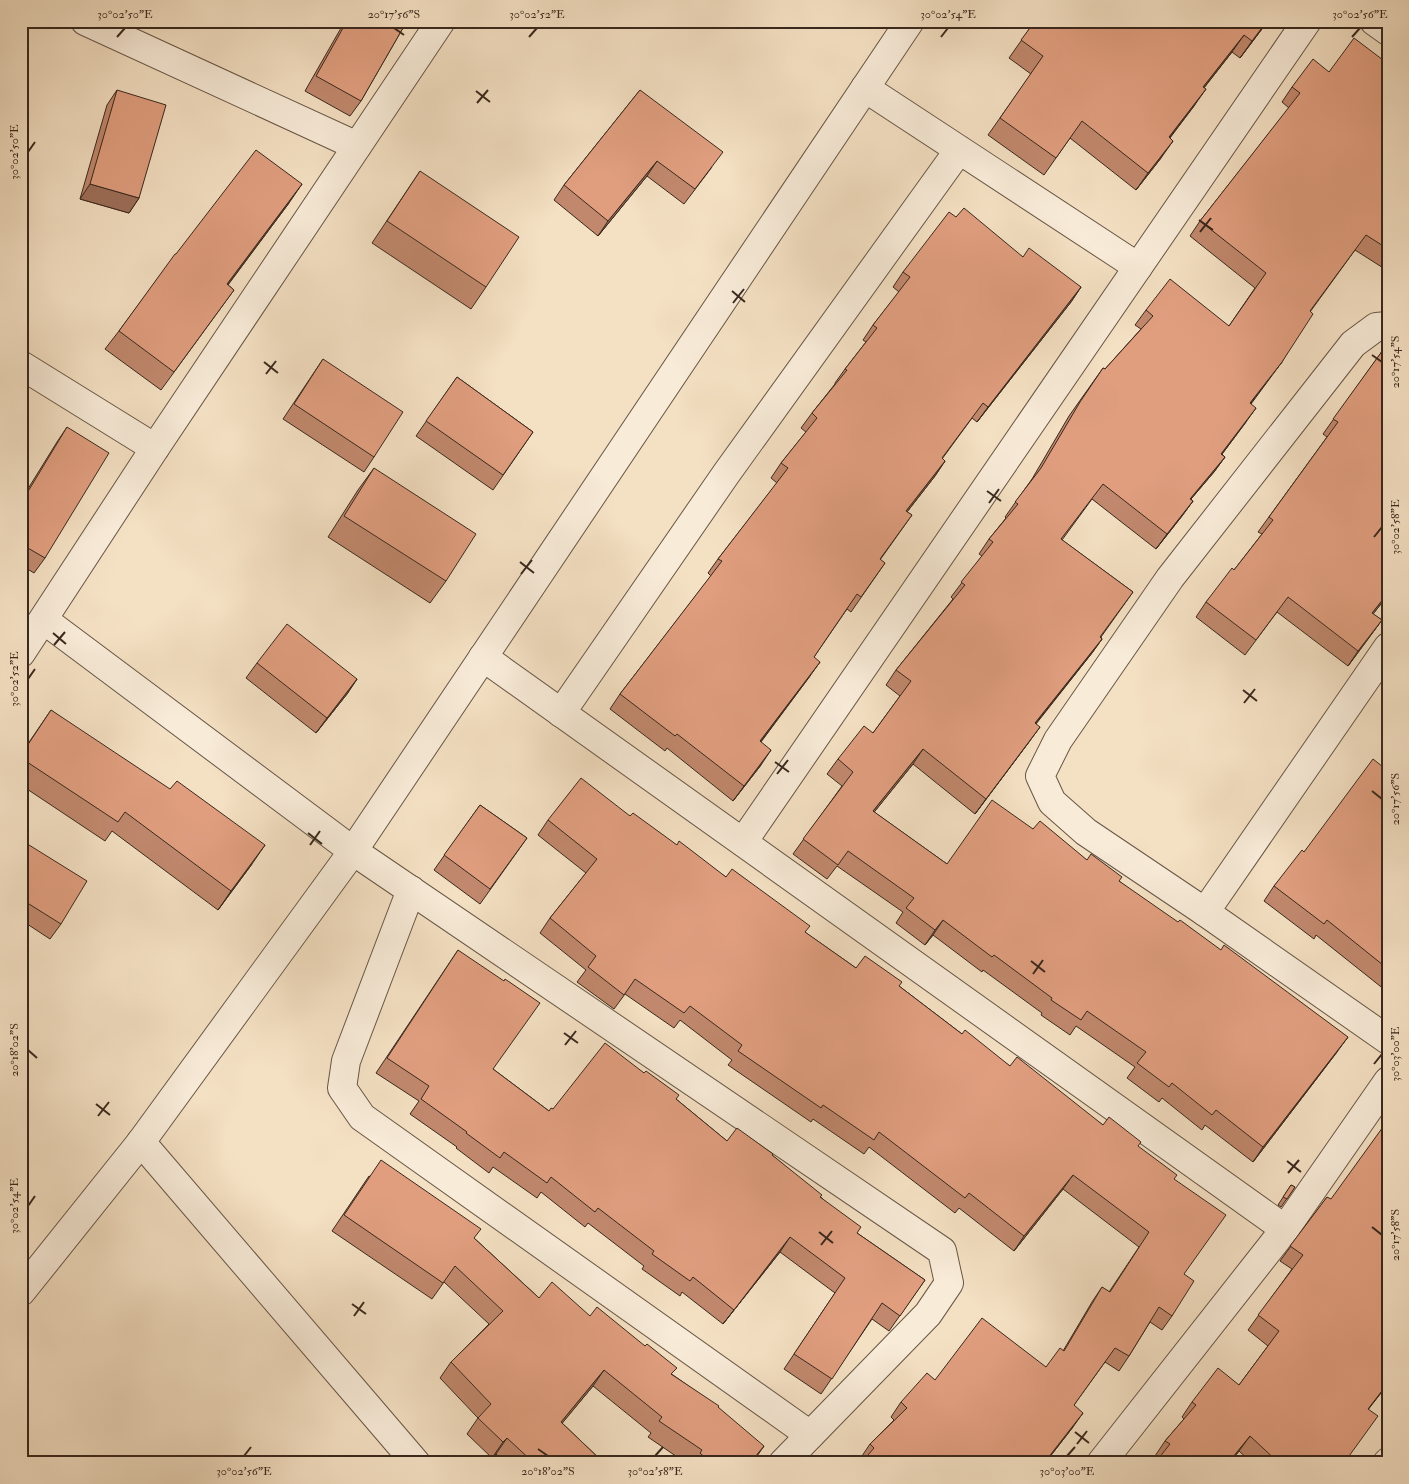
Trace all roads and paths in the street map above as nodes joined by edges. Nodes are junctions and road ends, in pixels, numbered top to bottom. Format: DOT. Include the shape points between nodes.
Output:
graph roads {
  1 [pos="85,21"];
  2 [pos="441,21"];
  3 [pos="910,21"];
  4 [pos="1307,21"];
  5 [pos="1374,21"];
  6 [pos="1388,31"];
  7 [pos="865,88"];
  8 [pos="357,146"];
  9 [pos="959,150"];
  10 [pos="1138,267"];
  11 [pos="1388,326"];
  12 [pos="21,366"];
  13 [pos="155,448"];
  14 [pos="44,620"];
  15 [pos="1388,647"];
  16 [pos="21,653"];
  17 [pos="483,657"];
  18 [pos="561,713"];
  19 [pos="743,842"];
  20 [pos="353,851"];
  21 [pos="411,890"];
  22 [pos="1205,912"];
  23 [pos="1388,1040"];
  24 [pos="1388,1081"];
  25 [pos="141,1142"];
  26 [pos="1285,1228"];
  27 [pos="21,1292"];
  28 [pos="810,1435"];
  29 [pos="416,1463"];
  30 [pos="783,1463"];
  31 [pos="1101,1463"];
  1 -- 8 [label="street"];
  2 -- 8 [label="street"];
  3 -- 7 [label="street"];
  4 -- 10 [label="street"];
  5 -- 6 [label="street"];
  7 -- 9 [label="street"];
  7 -- 17 [label="street"];
  8 -- 13 [label="street"];
  9 -- 10 [label="street"];
  9 -- 18 [label="street" via="726,474"];
  10 -- 19 [label="street"];
  11 -- 22 [label="street" via="1376,327 1353,344 1170,578 1058,740 1040,776 1052,802 1086,832"];
  12 -- 13 [label="street"];
  13 -- 14 [label="street"];
  14 -- 16 [label="street"];
  14 -- 20 [label="street"];
  15 -- 22 [label="street"];
  17 -- 18 [label="street"];
  17 -- 20 [label="street"];
  18 -- 19 [label="street"];
  19 -- 26 [label="street"];
  20 -- 21 [label="street"];
  20 -- 25 [label="street"];
  21 -- 28 [label="street" via="346,1061 342,1088 362,1117"];
  21 -- 28 [label="street" via="942,1251 949,1283 928,1314"];
  22 -- 23 [label="street"];
  24 -- 26 [label="street"];
  25 -- 27 [label="street"];
  25 -- 29 [label="street"];
  26 -- 31 [label="street"];
  28 -- 30 [label="street"];
}
